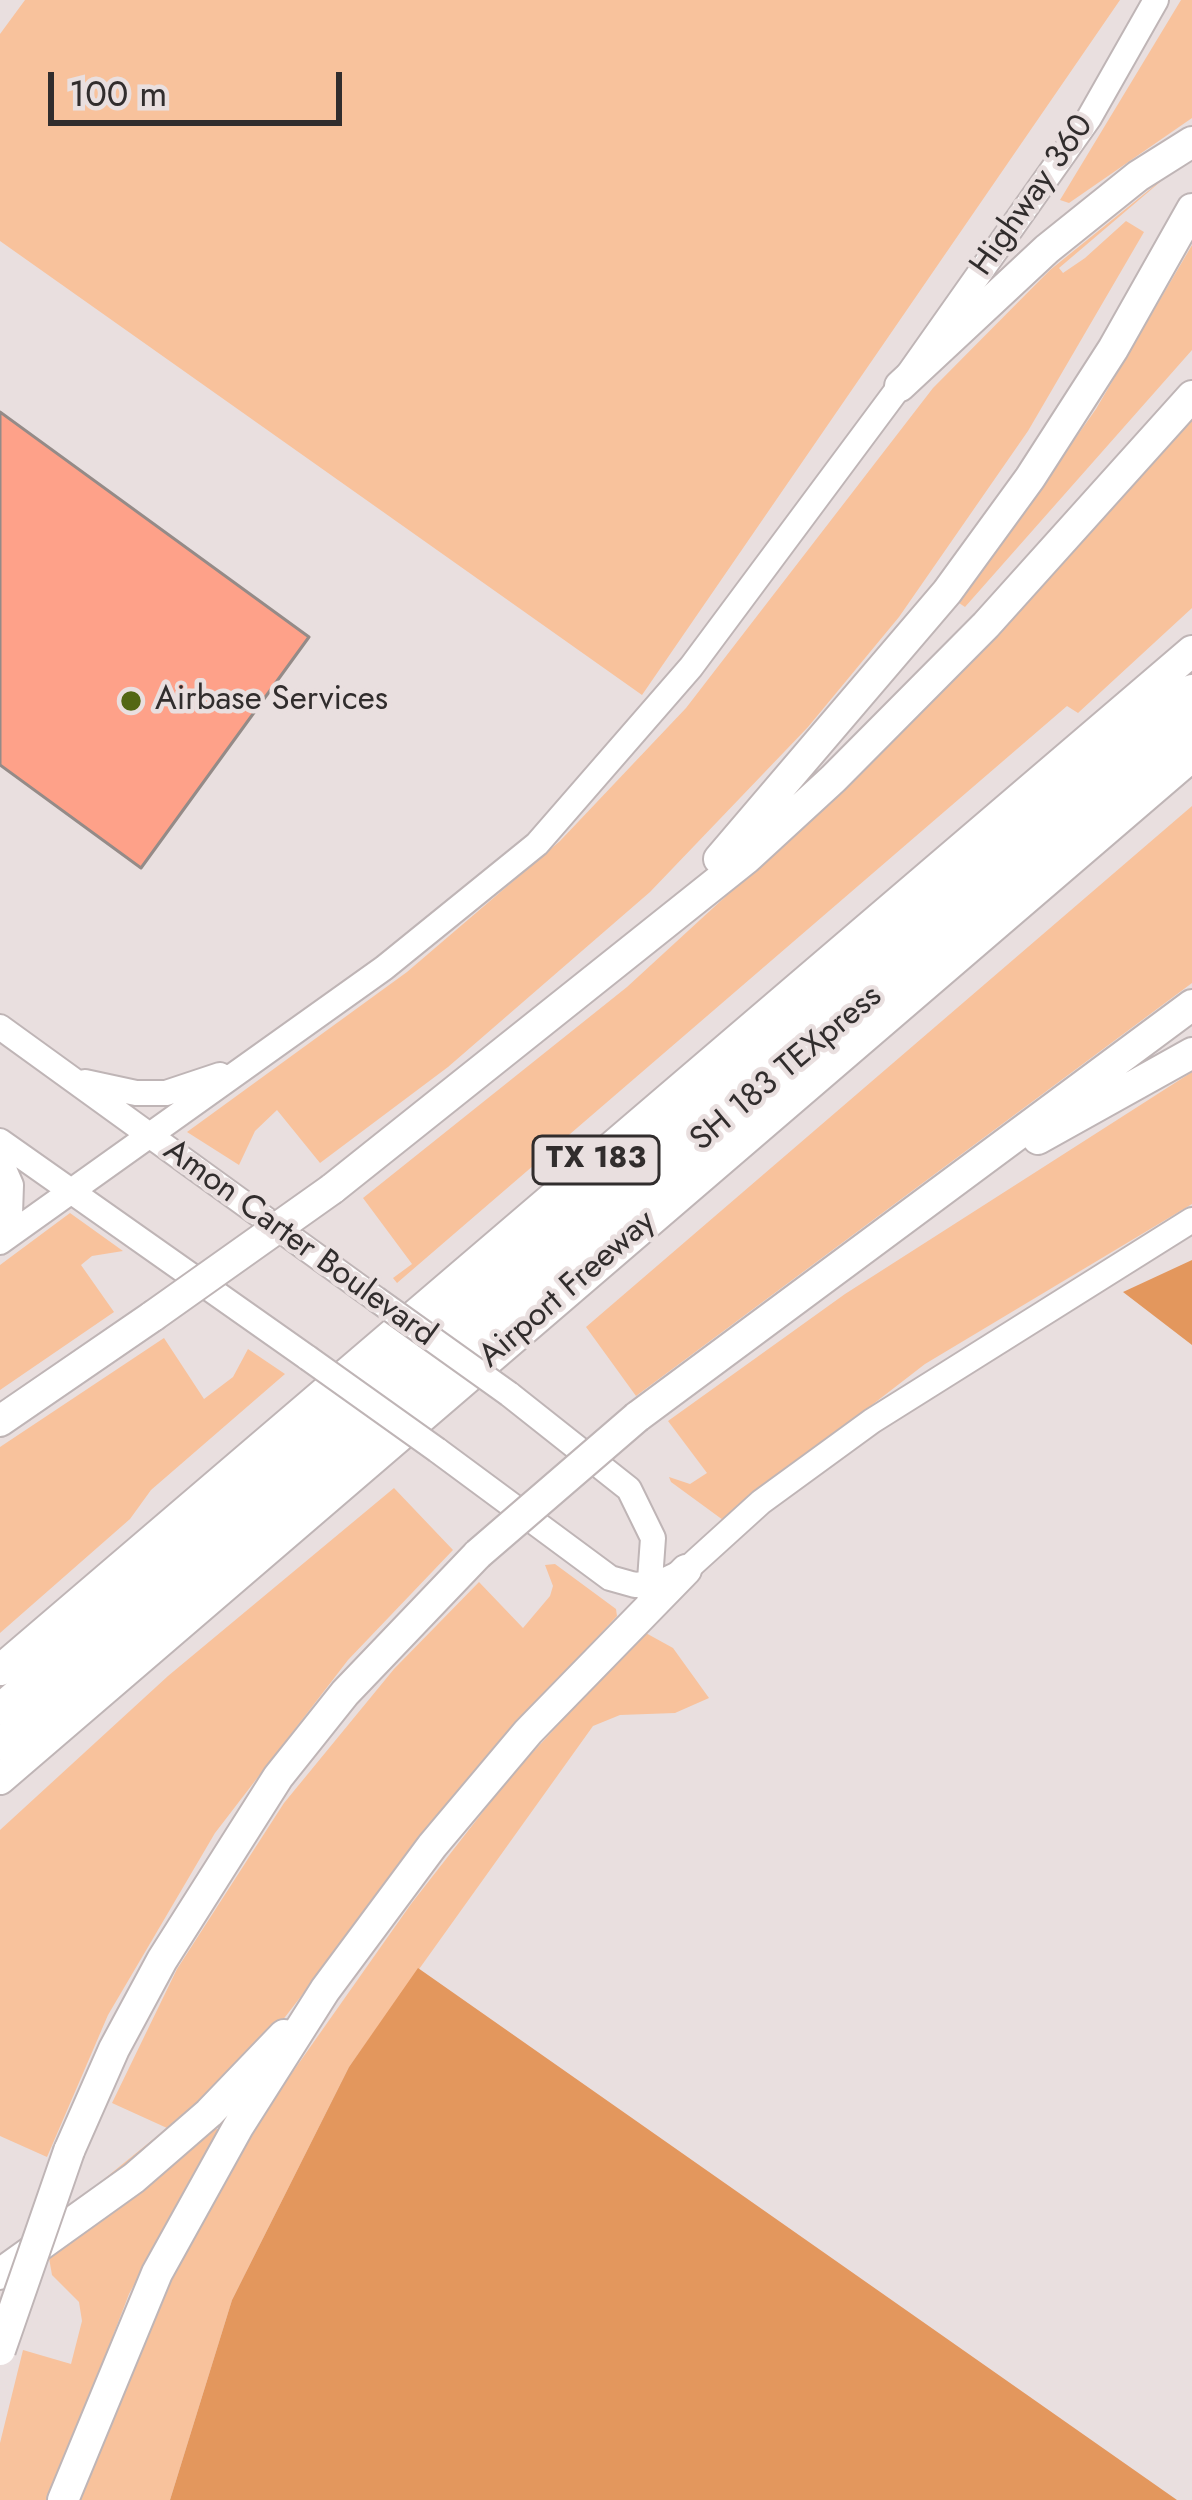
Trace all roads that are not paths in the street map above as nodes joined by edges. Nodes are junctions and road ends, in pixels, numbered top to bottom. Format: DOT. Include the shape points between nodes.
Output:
graph roads {
  1 [pos="1156,0"];
  2 [pos="1192,142"];
  3 [pos="1192,209"];
  4 [pos="900,386"];
  5 [pos="1192,396"];
  6 [pos="1192,651"];
  7 [pos="1192,690"];
  8 [pos="1192,723"];
  9 [pos="1192,756"];
  10 [pos="1192,775"];
  11 [pos="1070,860"];
  12 [pos="1192,1005"];
  13 [pos="544,1024"];
  14 [pos="0,1028"];
  15 [pos="1192,1053"];
  16 [pos="245,1067"];
  17 [pos="56,1069"];
  18 [pos="148,1136"];
  19 [pos="0,1141"];
  20 [pos="0,1160"];
  21 [pos="953,1184"];
  22 [pos="72,1190"];
  23 [pos="1192,1220"];
  24 [pos="0,1240"];
  25 [pos="0,1421"];
  26 [pos="686,1570"];
  27 [pos="647,1598"];
  28 [pos="0,1670"];
  29 [pos="0,1709"];
  30 [pos="0,1744"];
  31 [pos="0,1779"];
  32 [pos="325,1990"];
  33 [pos="0,2274"];
  34 [pos="0,2350"];
  35 [pos="63,2500"];
  1 -- 4 [label="main road, Highway 360" via="1089,118"];
  2 -- 4 [label="highway" via="1047,249"];
  3 -- 13 [label="highway" via="1101,367 947,592 733,844"];
  4 -- 16 [label="main road" via="691,667 536,844"];
  5 -- 13 [label="highway" via="986,625 833,779"];
  6 -- 28 [label="highway, TX 183"];
  7 -- 29 [label="highway, SH 183 TEXpress"];
  8 -- 30 [label="highway, SH 183 TEXpress"];
  9 -- 11 [label="highway, Airport Freeway / TX 183"];
  10 -- 11 [label="highway"];
  11 -- 31 [label="highway, Airport Freeway / TX 183"];
  12 -- 21 [label="highway"];
  13 -- 25 [label="highway, bridge" via="332,1190"];
  14 -- 17 [label="main road, Amon Carter Boulevard"];
  15 -- 21 [label="highway"];
  16 -- 17 [label="main road" via="166,1093 104,1089"];
  16 -- 18 [label="main road"];
  17 -- 18 [label="main road, Amon Carter Boulevard"];
  18 -- 22 [label="main road"];
  18 -- 27 [label="main road, Amon Carter Boulevard, bridge" via="629,1489 650,1526"];
  19 -- 22 [label="main road"];
  20 -- 24 [label="main road" via="11,1185"];
  21 -- 34 [label="highway, bridge" via="638,1417 478,1554 345,1693 266,1795 113,2049"];
  22 -- 24 [label="main road"];
  22 -- 27 [label="main road, bridge"];
  23 -- 26 [label="main road" via="872,1421 761,1502"];
  26 -- 27 [label="highway"];
  27 -- 32 [label="highway" via="482,1785"];
  32 -- 33 [label="highway" via="194,2126"];
  32 -- 35 [label="highway" via="166,2254"];
}
